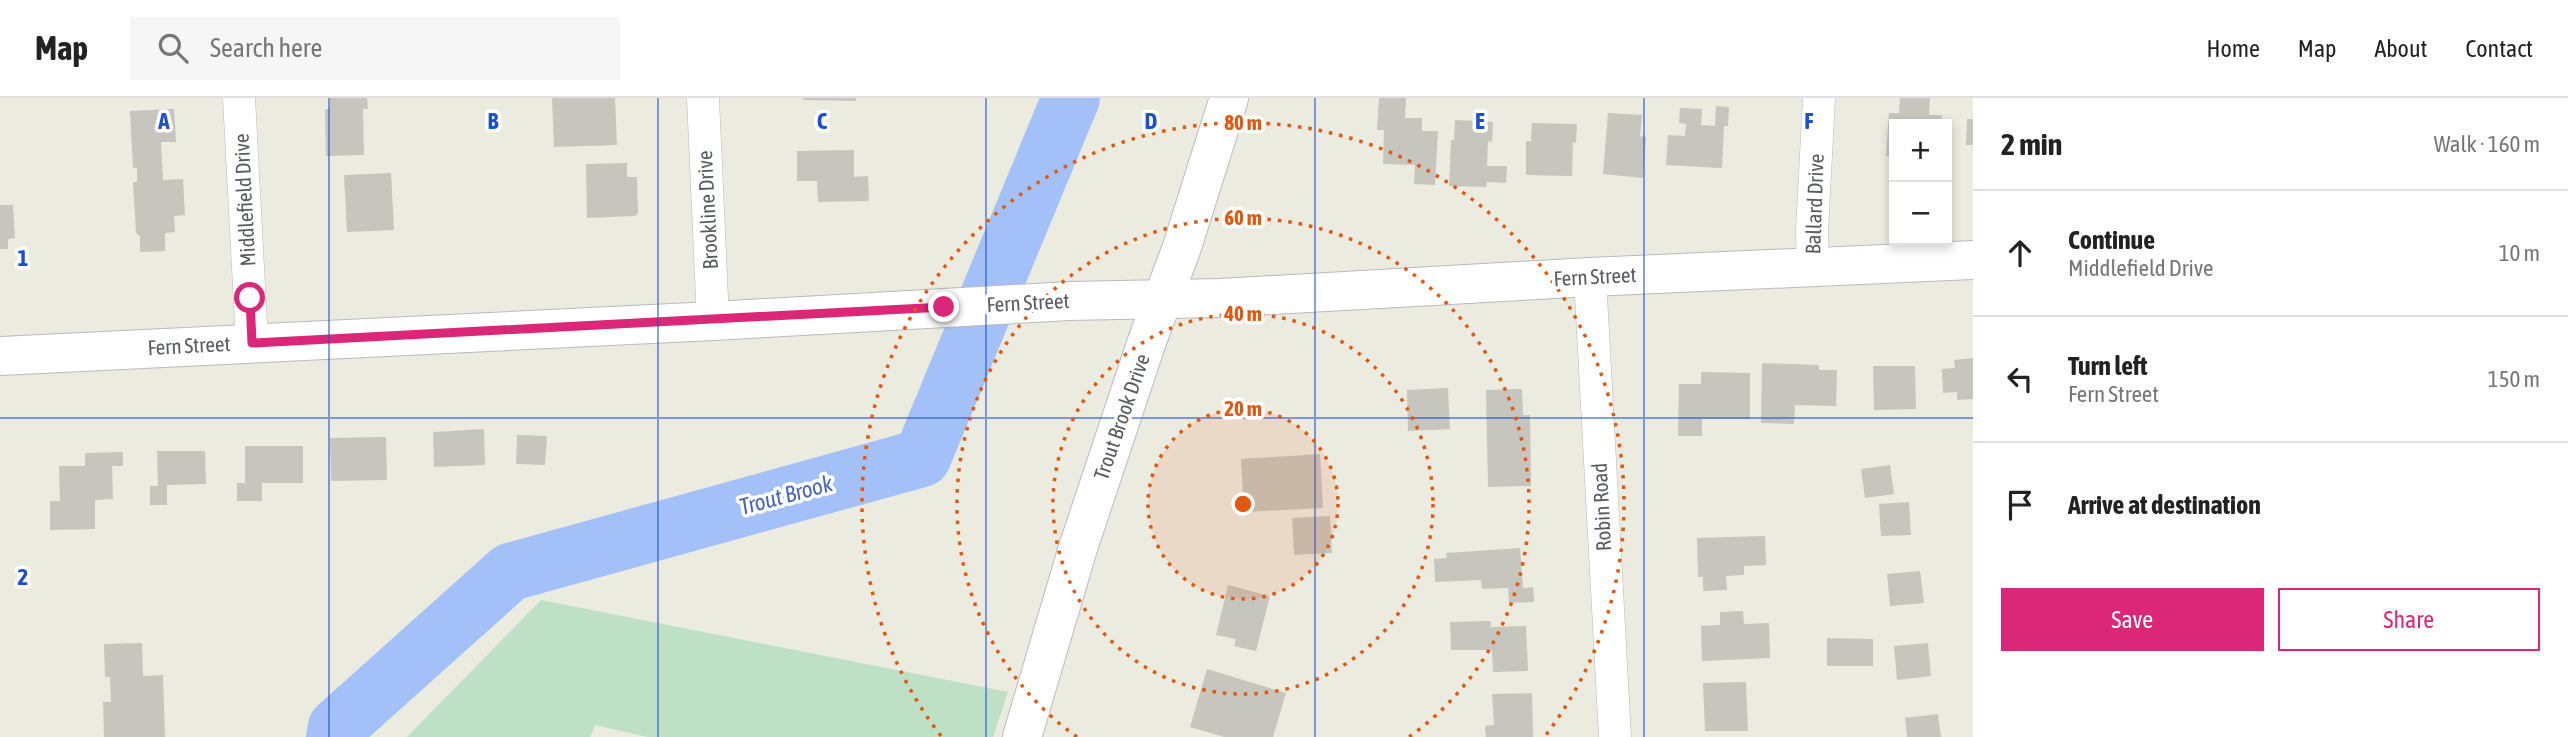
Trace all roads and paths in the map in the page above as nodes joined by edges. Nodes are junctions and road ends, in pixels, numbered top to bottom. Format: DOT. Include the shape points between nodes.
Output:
graph roads {
  1 [pos="239,98"];
  2 [pos="703,98"];
  3 [pos="1229,98"];
  4 [pos="1819,98"];
  5 [pos="1973,260"];
  6 [pos="1813,267"];
  7 [pos="1590,277"];
  8 [pos="1164,298"];
  9 [pos="713,321"];
  10 [pos="252,343"];
  11 [pos="0,356"];
  12 [pos="1022,737"];
  13 [pos="1615,737"];
  1 -- 10 [label="street, Middlefield Drive"];
  2 -- 9 [label="street, Brookline Drive"];
  3 -- 8 [label="street, Trout Brook Drive"];
  4 -- 6 [label="street, Ballard Drive"];
  5 -- 6 [label="street, Fern Street"];
  6 -- 7 [label="street, Fern Street"];
  7 -- 8 [label="street, Fern Street"];
  7 -- 13 [label="street, Robin Road"];
  8 -- 9 [label="street, Fern Street"];
  8 -- 12 [label="street, Trout Brook Drive" via="1078,548"];
  9 -- 10 [label="street, Fern Street"];
  10 -- 11 [label="street, Fern Street"];
}
